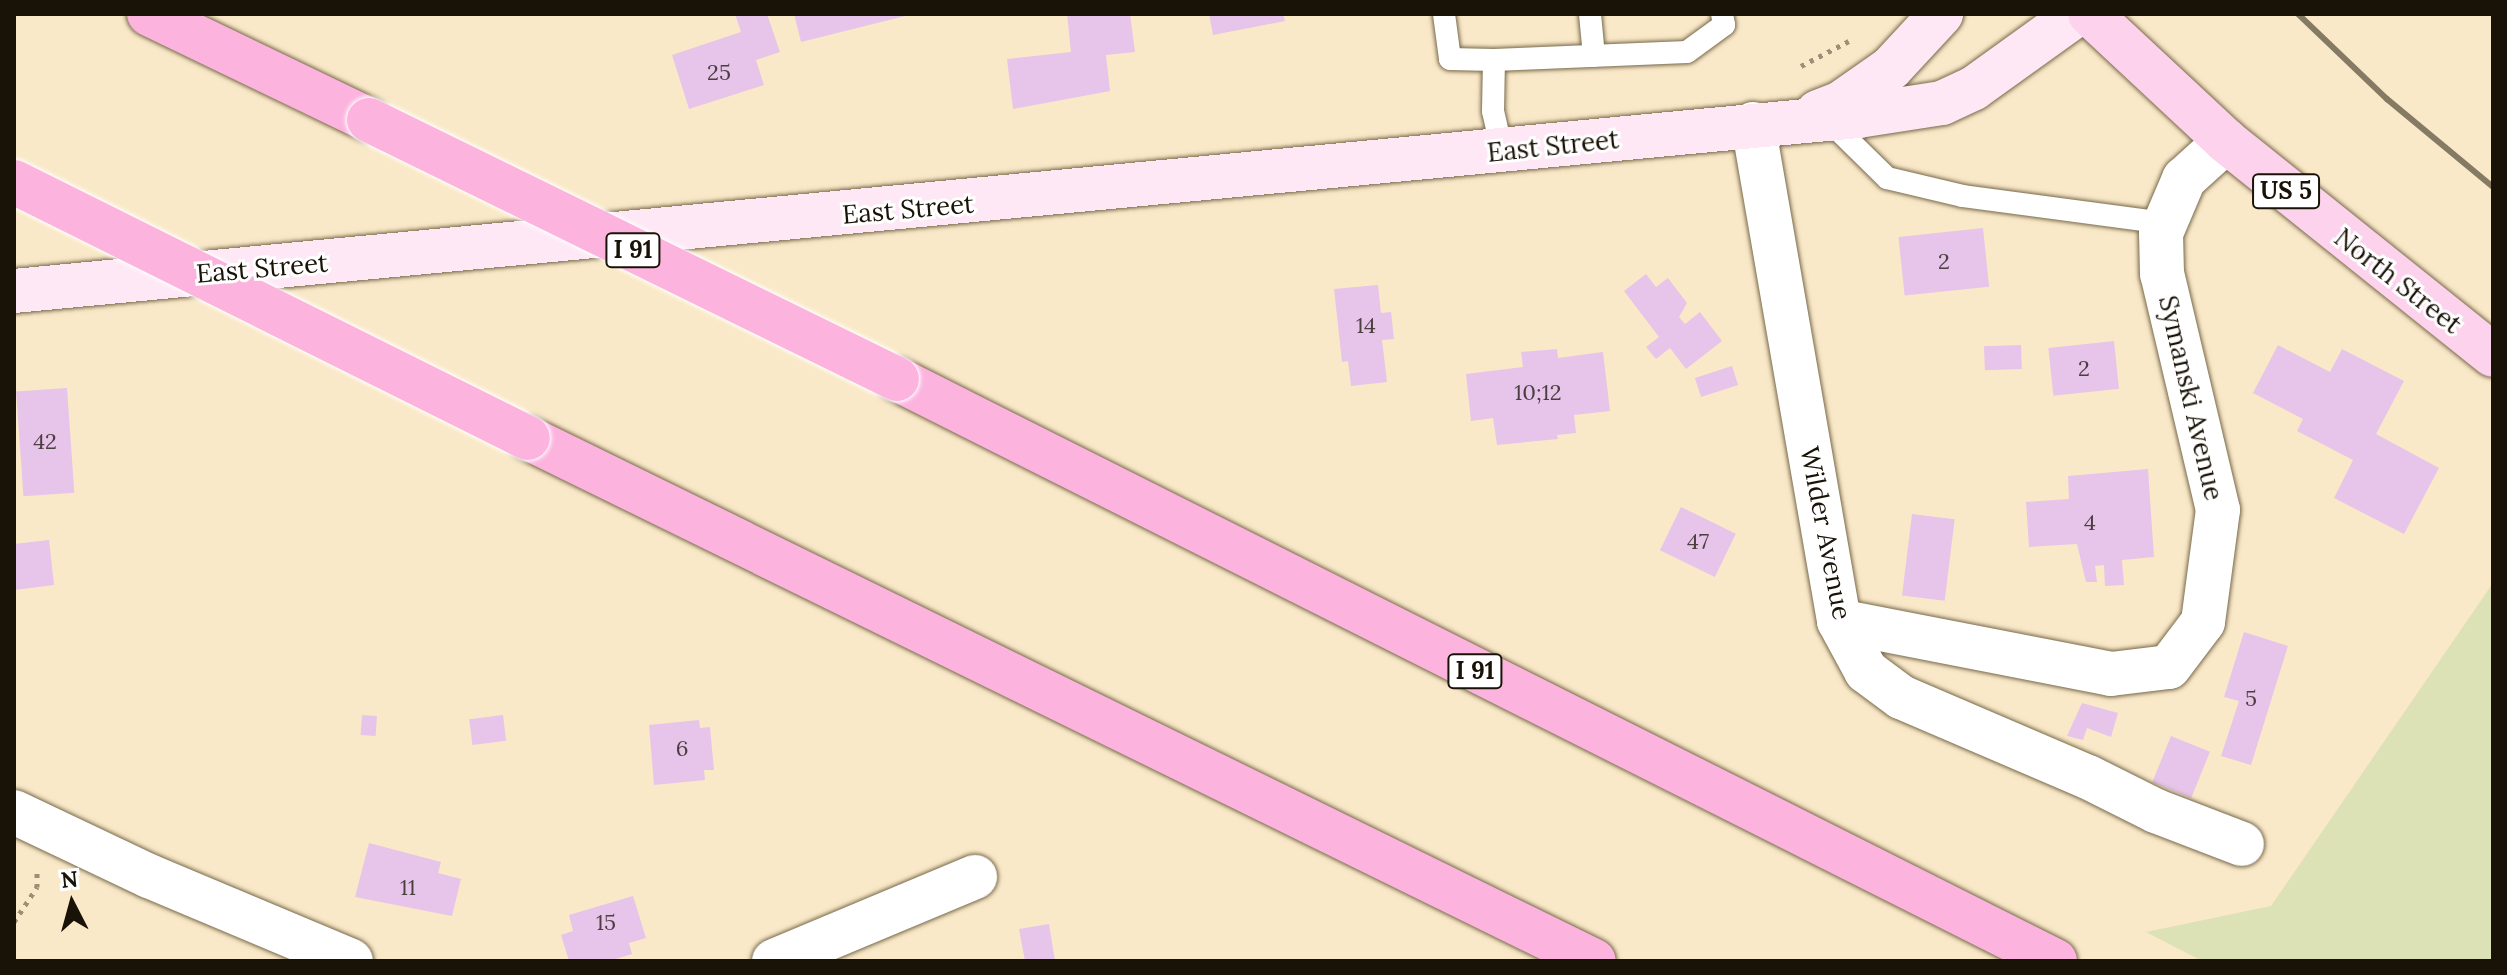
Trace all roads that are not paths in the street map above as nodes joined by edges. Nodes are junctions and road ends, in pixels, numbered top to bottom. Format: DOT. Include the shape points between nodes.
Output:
graph roads {
  1 [pos="149,14"];
  2 [pos="1444,14"];
  3 [pos="1590,14"];
  4 [pos="1722,14"];
  5 [pos="1941,14"];
  6 [pos="2077,14"];
  7 [pos="2090,14"];
  8 [pos="1594,56"];
  9 [pos="1494,60"];
  10 [pos="1814,119"];
  11 [pos="1753,124"];
  12 [pos="2226,141"];
  13 [pos="1502,151"];
  14 [pos="14,182"];
  15 [pos="2166,223"];
  16 [pos="14,291"];
  17 [pos="2493,355"];
  18 [pos="1839,621"];
  19 [pos="26,818"];
  20 [pos="2242,844"];
  21 [pos="975,877"];
  22 [pos="351,961"];
  23 [pos="774,961"];
  24 [pos="1594,961"];
  25 [pos="2055,961"];
  1 -- 25 [label="highway, I 91, bridge" via="897,379"];
  2 -- 9 [label="lane" via="1450,59"];
  3 -- 8 [label="lane"];
  4 -- 8 [label="lane" via="1724,25 1687,52"];
  5 -- 10 [label="main road, East Street" via="1891,68"];
  6 -- 10 [label="main road, East Street" via="1974,88 1942,103"];
  7 -- 12 [label="main road, North Street / US 5"];
  8 -- 9 [label="lane"];
  9 -- 13 [label="lane" via="1493,111"];
  10 -- 11 [label="main road, East Street"];
  10 -- 15 [label="lane" via="1887,178 1963,196"];
  11 -- 13 [label="main road, East Street"];
  11 -- 18 [label="street, Wilder Avenue"];
  12 -- 15 [label="street, Symanski Avenue" via="2184,179"];
  12 -- 17 [label="main road, North Street / US 5"];
  13 -- 16 [label="main road, East Street"];
  14 -- 24 [label="highway, bridge"];
  15 -- 18 [label="street, Symanski Avenue" via="2162,274 2218,510 2203,622 2169,667 2111,674"];
  18 -- 20 [label="street, Wilder Avenue" via="1866,671 1901,697"];
  19 -- 22 [label="street"];
  21 -- 23 [label="street"];
}
